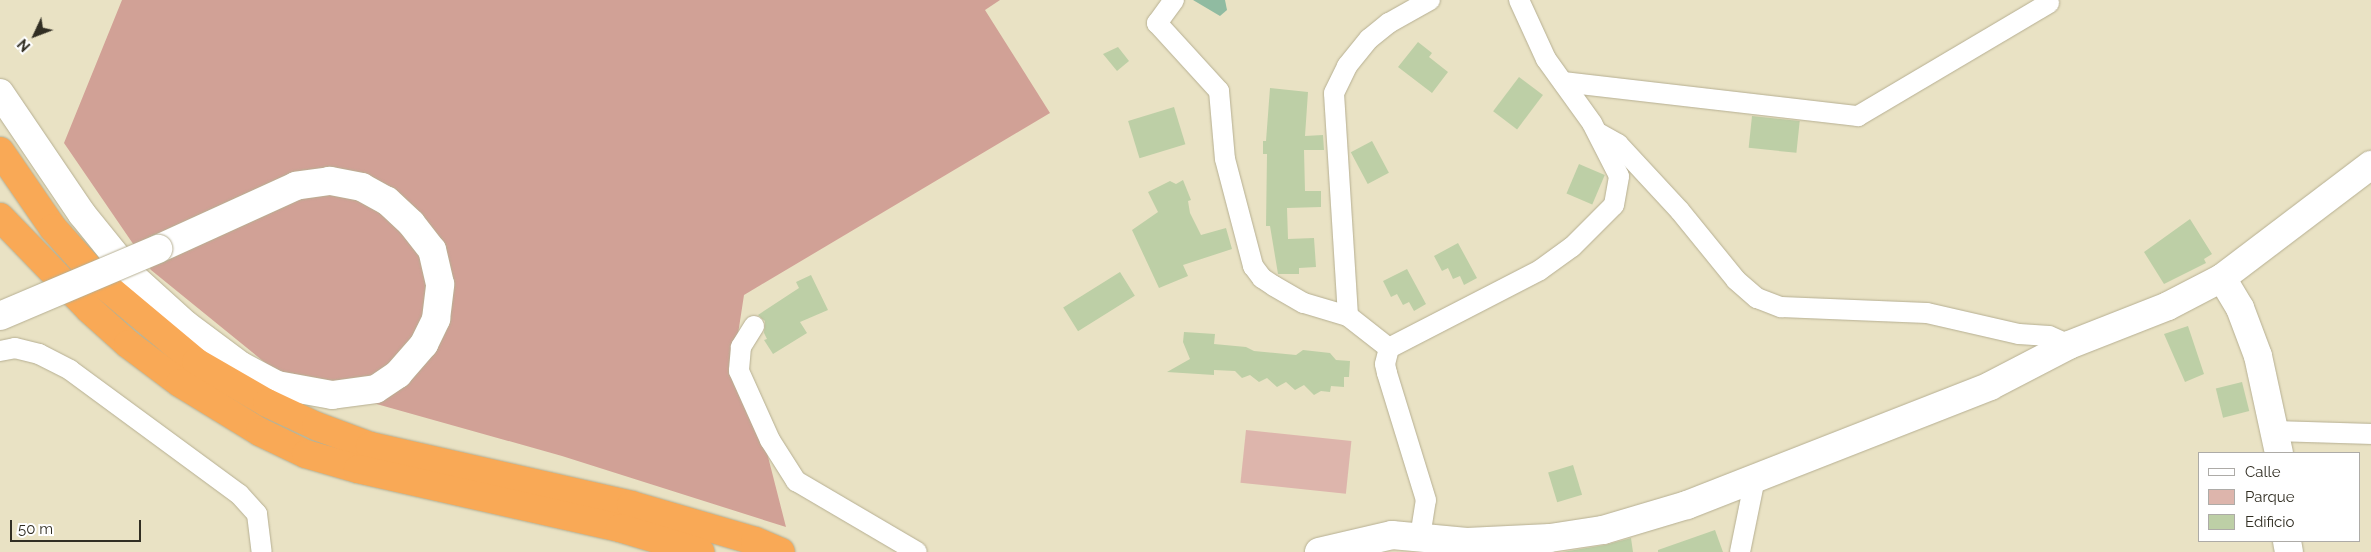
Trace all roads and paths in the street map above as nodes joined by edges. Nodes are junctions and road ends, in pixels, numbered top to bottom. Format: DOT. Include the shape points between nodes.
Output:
graph roads {
  1 [pos="1174,0"];
  2 [pos="1430,0"];
  3 [pos="1520,0"];
  4 [pos="2049,2"];
  5 [pos="1563,82"];
  6 [pos="0,93"];
  7 [pos="1598,133"];
  8 [pos="0,151"];
  9 [pos="2371,165"];
  10 [pos="0,198"];
  11 [pos="0,217"];
  12 [pos="57,277"];
  13 [pos="2222,278"];
  14 [pos="0,316"];
  15 [pos="1348,316"];
  16 [pos="754,326"];
  17 [pos="2069,345"];
  18 [pos="1389,348"];
  19 [pos="0,350"];
  20 [pos="2371,434"];
  21 [pos="2277,442"];
  22 [pos="1755,478"];
  23 [pos="1420,537"];
  24 [pos="262,552"];
  25 [pos="700,552"];
  26 [pos="781,552"];
  27 [pos="917,552"];
  28 [pos="1319,552"];
  29 [pos="1740,552"];
  1 -- 15 [label="street" via="1157,23 1219,91 1225,159 1253,266 1262,278 1304,303"];
  2 -- 15 [label="street" via="1389,23 1369,39 1347,66 1334,93"];
  3 -- 5 [label="street" via="1546,59"];
  4 -- 5 [label="street" via="1858,116"];
  5 -- 7 [label="street"];
  6 -- 14 [label="street, bridge" via="82,214 133,277 241,366 277,385 332,395 376,389 398,374 424,344 436,319 440,284 432,250 412,223 388,201 362,187 330,181 296,186 158,249"];
  7 -- 17 [label="street" via="1618,144 1680,211 1736,280 1757,298 1781,307 1927,313 2018,334 2049,336"];
  7 -- 18 [label="street" via="1619,176 1614,205 1603,219 1572,248 1540,270"];
  8 -- 26 [label="highway" via="53,228 104,285 196,362 267,403 370,446 631,505 755,541"];
  9 -- 13 [label="street"];
  10 -- 12 [label="highway"];
  11 -- 12 [label="highway"];
  12 -- 25 [label="highway" via="128,344 180,383 260,432 306,454 463,494 620,528"];
  13 -- 17 [label="street" via="2168,306"];
  13 -- 21 [label="street" via="2240,308 2258,356"];
  15 -- 18 [label="street"];
  16 -- 27 [label="street" via="741,347 739,371 770,440 796,481"];
  17 -- 22 [label="street" via="1990,386"];
  18 -- 23 [label="street" via="1385,364 1387,373 1426,500"];
  19 -- 24 [label="street" via="15,348 40,354 70,370 239,494 257,514"];
  20 -- 21 [label="street"];
  22 -- 23 [label="street" via="1687,505 1603,530 1512,541 1467,542"];
  22 -- 29 [label="street"];
  23 -- 28 [label="street" via="1392,535"];
}
